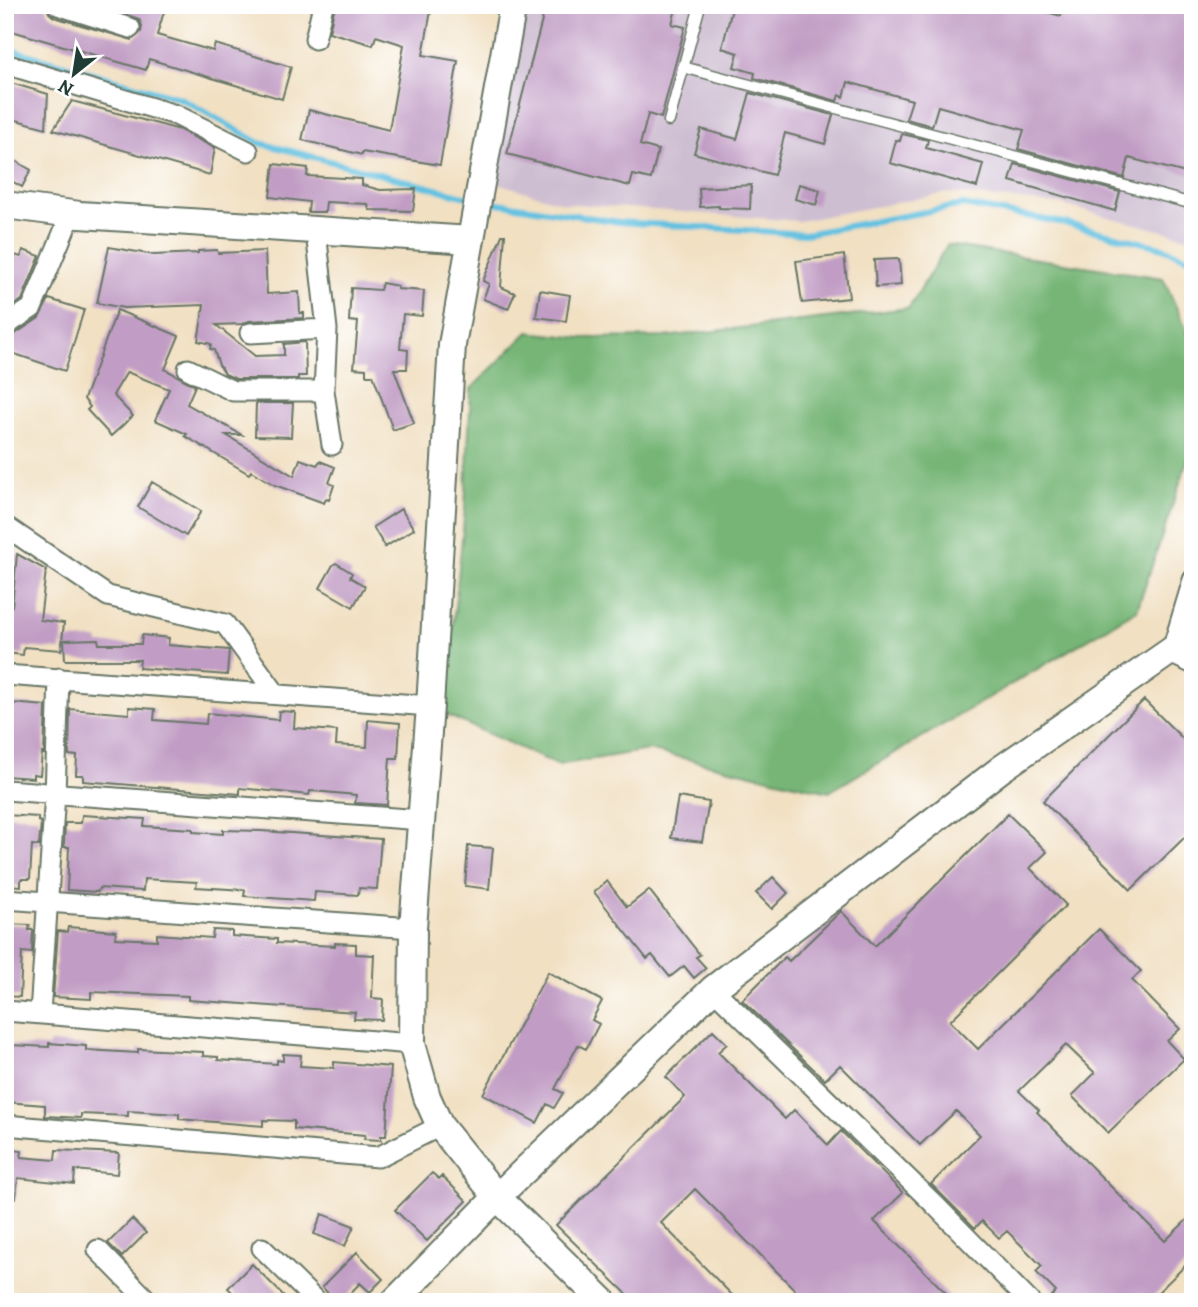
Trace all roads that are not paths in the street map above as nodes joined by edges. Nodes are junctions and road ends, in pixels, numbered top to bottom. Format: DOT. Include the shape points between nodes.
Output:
graph roads {
  1 [pos="58,5"];
  2 [pos="323,5"];
  3 [pos="513,5"];
  4 [pos="700,5"];
  5 [pos="131,27"];
  6 [pos="315,39"];
  7 [pos="5,64"];
  8 [pos="683,67"];
  9 [pos="669,121"];
  10 [pos="248,151"];
  11 [pos="1193,204"];
  12 [pos="5,205"];
  13 [pos="71,214"];
  14 [pos="316,232"];
  15 [pos="471,240"];
  16 [pos="8,324"];
  17 [pos="327,329"];
  18 [pos="250,333"];
  19 [pos="188,369"];
  20 [pos="324,391"];
  21 [pos="332,445"];
  22 [pos="5,526"];
  23 [pos="1193,580"];
  24 [pos="1182,655"];
  25 [pos="5,675"];
  26 [pos="59,678"];
  27 [pos="276,694"];
  28 [pos="430,706"];
  29 [pos="5,790"];
  30 [pos="55,794"];
  31 [pos="422,820"];
  32 [pos="5,899"];
  33 [pos="47,902"];
  34 [pos="413,928"];
  35 [pos="713,989"];
  36 [pos="5,1012"];
  37 [pos="40,1013"];
  38 [pos="412,1044"];
  39 [pos="5,1125"];
  40 [pos="440,1126"];
  41 [pos="497,1197"];
  42 [pos="262,1248"];
  43 [pos="97,1250"];
  44 [pos="149,1302"];
  45 [pos="317,1302"];
  46 [pos="394,1302"];
  47 [pos="604,1302"];
  48 [pos="1030,1302"];
  1 -- 5 [label="street"];
  2 -- 6 [label="street"];
  3 -- 15 [label="street"];
  4 -- 8 [label="lane"];
  7 -- 10 [label="street" via="176,115"];
  8 -- 9 [label="lane"];
  8 -- 11 [label="lane"];
  12 -- 13 [label="street"];
  13 -- 14 [label="street"];
  13 -- 16 [label="street" via="32,308"];
  14 -- 15 [label="street"];
  14 -- 17 [label="street"];
  15 -- 28 [label="street" via="452,345"];
  17 -- 18 [label="street"];
  17 -- 20 [label="street"];
  19 -- 20 [label="street" via="233,391"];
  20 -- 21 [label="street"];
  22 -- 27 [label="street" via="108,597 225,624"];
  23 -- 24 [label="street"];
  24 -- 35 [label="street" via="1001,769"];
  25 -- 26 [label="street"];
  26 -- 27 [label="street"];
  26 -- 30 [label="street"];
  27 -- 28 [label="street"];
  28 -- 31 [label="street"];
  29 -- 30 [label="street"];
  30 -- 31 [label="street"];
  30 -- 33 [label="street"];
  31 -- 34 [label="street"];
  32 -- 33 [label="street"];
  33 -- 34 [label="street"];
  33 -- 37 [label="street"];
  34 -- 38 [label="street"];
  35 -- 41 [label="street"];
  35 -- 48 [label="street"];
  36 -- 37 [label="street"];
  37 -- 38 [label="street"];
  38 -- 40 [label="street"];
  39 -- 40 [label="street" via="378,1157"];
  40 -- 41 [label="street"];
  41 -- 46 [label="street"];
  41 -- 47 [label="street"];
  42 -- 45 [label="street"];
  43 -- 44 [label="street"];
}
